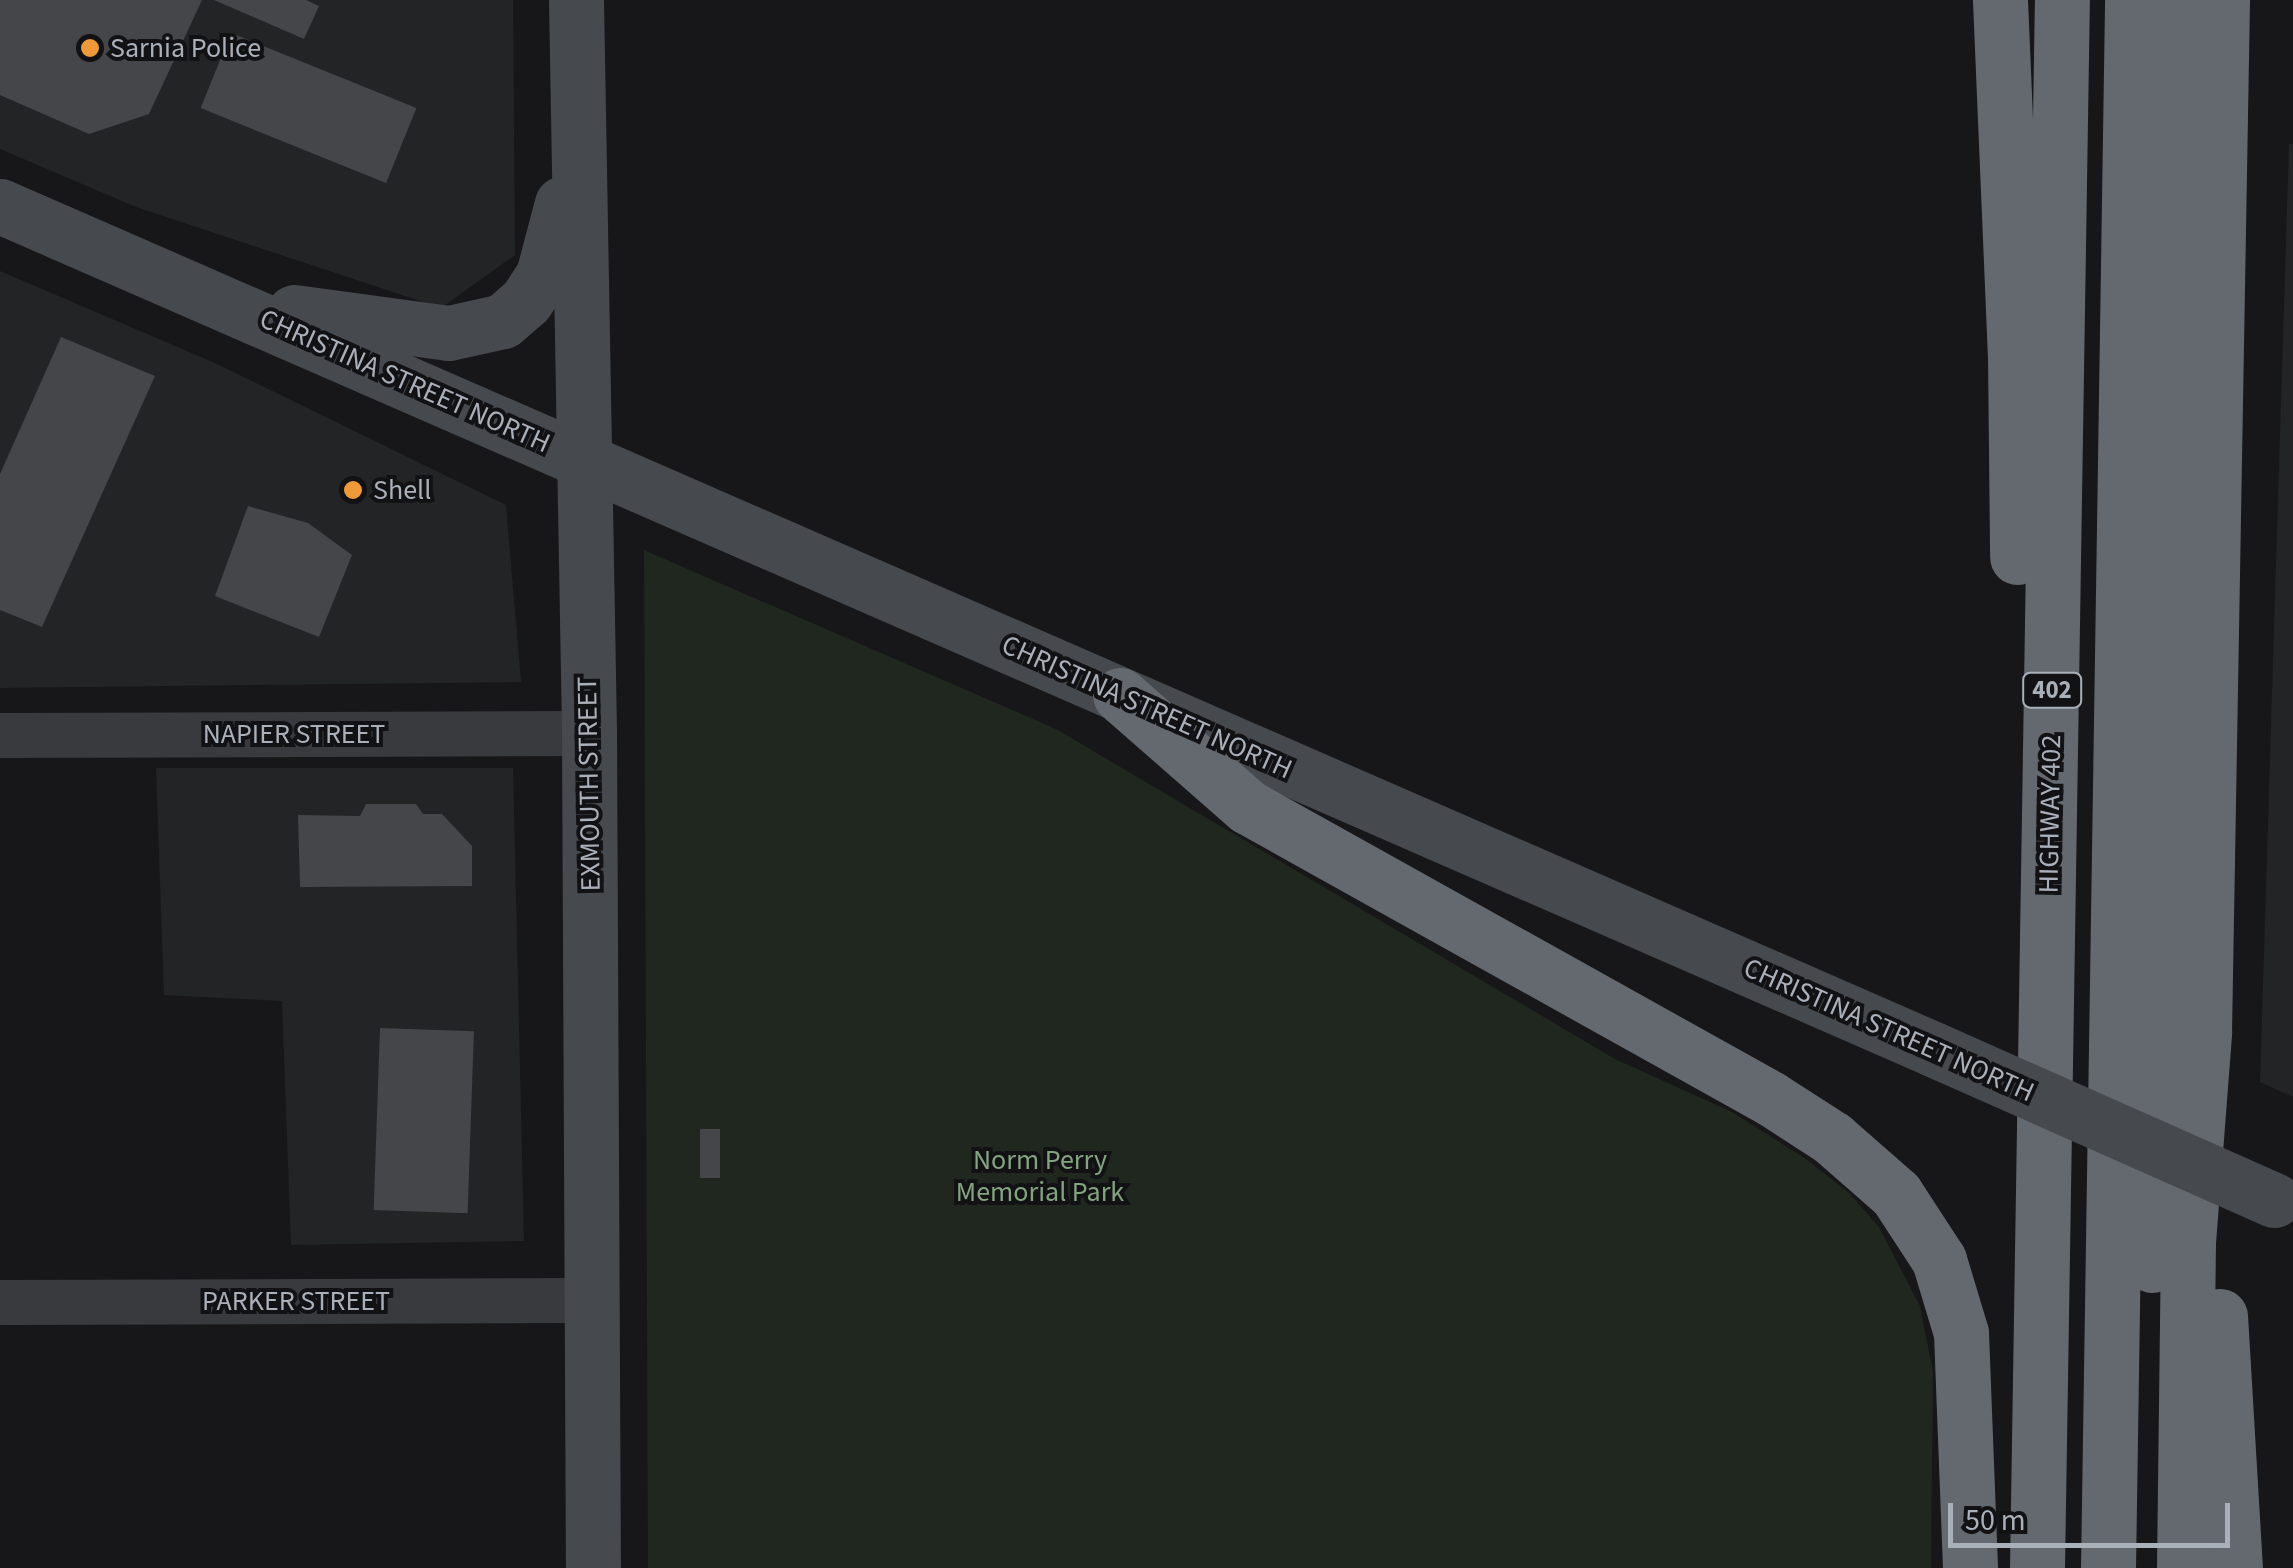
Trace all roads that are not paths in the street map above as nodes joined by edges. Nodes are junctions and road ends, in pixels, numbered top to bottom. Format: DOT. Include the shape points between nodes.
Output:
graph roads {
  1 [pos="576,0"];
  2 [pos="2000,0"];
  3 [pos="2062,0"];
  4 [pos="2132,0"];
  5 [pos="2171,0"];
  6 [pos="2222,0"];
  7 [pos="577,123"];
  8 [pos="0,206"];
  9 [pos="222,300"];
  10 [pos="585,461"];
  11 [pos="1120,695"];
  12 [pos="588,733"];
  13 [pos="0,735"];
  14 [pos="2204,1032"];
  15 [pos="2284,1204"];
  16 [pos="592,1300"];
  17 [pos="0,1302"];
  18 [pos="2042,1380"];
  19 [pos="593,1568"];
  20 [pos="1970,1568"];
  21 [pos="2037,1568"];
  22 [pos="2108,1568"];
  23 [pos="2148,1568"];
  24 [pos="2184,1568"];
  25 [pos="2234,1568"];
  1 -- 7 [label="main road, EXMOUTH STREET"];
  2 -- 18 [label="highway" via="2015,354 2018,980"];
  3 -- 18 [label="highway, HIGHWAY 402 / 402"];
  4 -- 22 [label="highway"];
  5 -- 23 [label="highway"];
  6 -- 14 [label="highway"];
  7 -- 9 [label="main road" via="553,251 526,301 503,322 449,332"];
  7 -- 10 [label="main road, EXMOUTH STREET"];
  8 -- 9 [label="main road, CHRISTINA STREET NORTH"];
  9 -- 10 [label="main road, CHRISTINA STREET NORTH"];
  10 -- 11 [label="main road, CHRISTINA STREET NORTH"];
  10 -- 12 [label="main road, EXMOUTH STREET"];
  11 -- 15 [label="main road, CHRISTINA STREET NORTH, bridge"];
  11 -- 20 [label="highway" via="1248,807 1770,1098 1832,1138 1896,1194 1939,1260 1961,1333"];
  12 -- 13 [label="street, NAPIER STREET"];
  12 -- 16 [label="main road, EXMOUTH STREET"];
  14 -- 24 [label="highway" via="2188,1242"];
  14 -- 25 [label="highway"];
  16 -- 17 [label="street, PARKER STREET"];
  16 -- 19 [label="main road, EXMOUTH STREET"];
  18 -- 21 [label="highway, HIGHWAY 402 / 402"];
}
